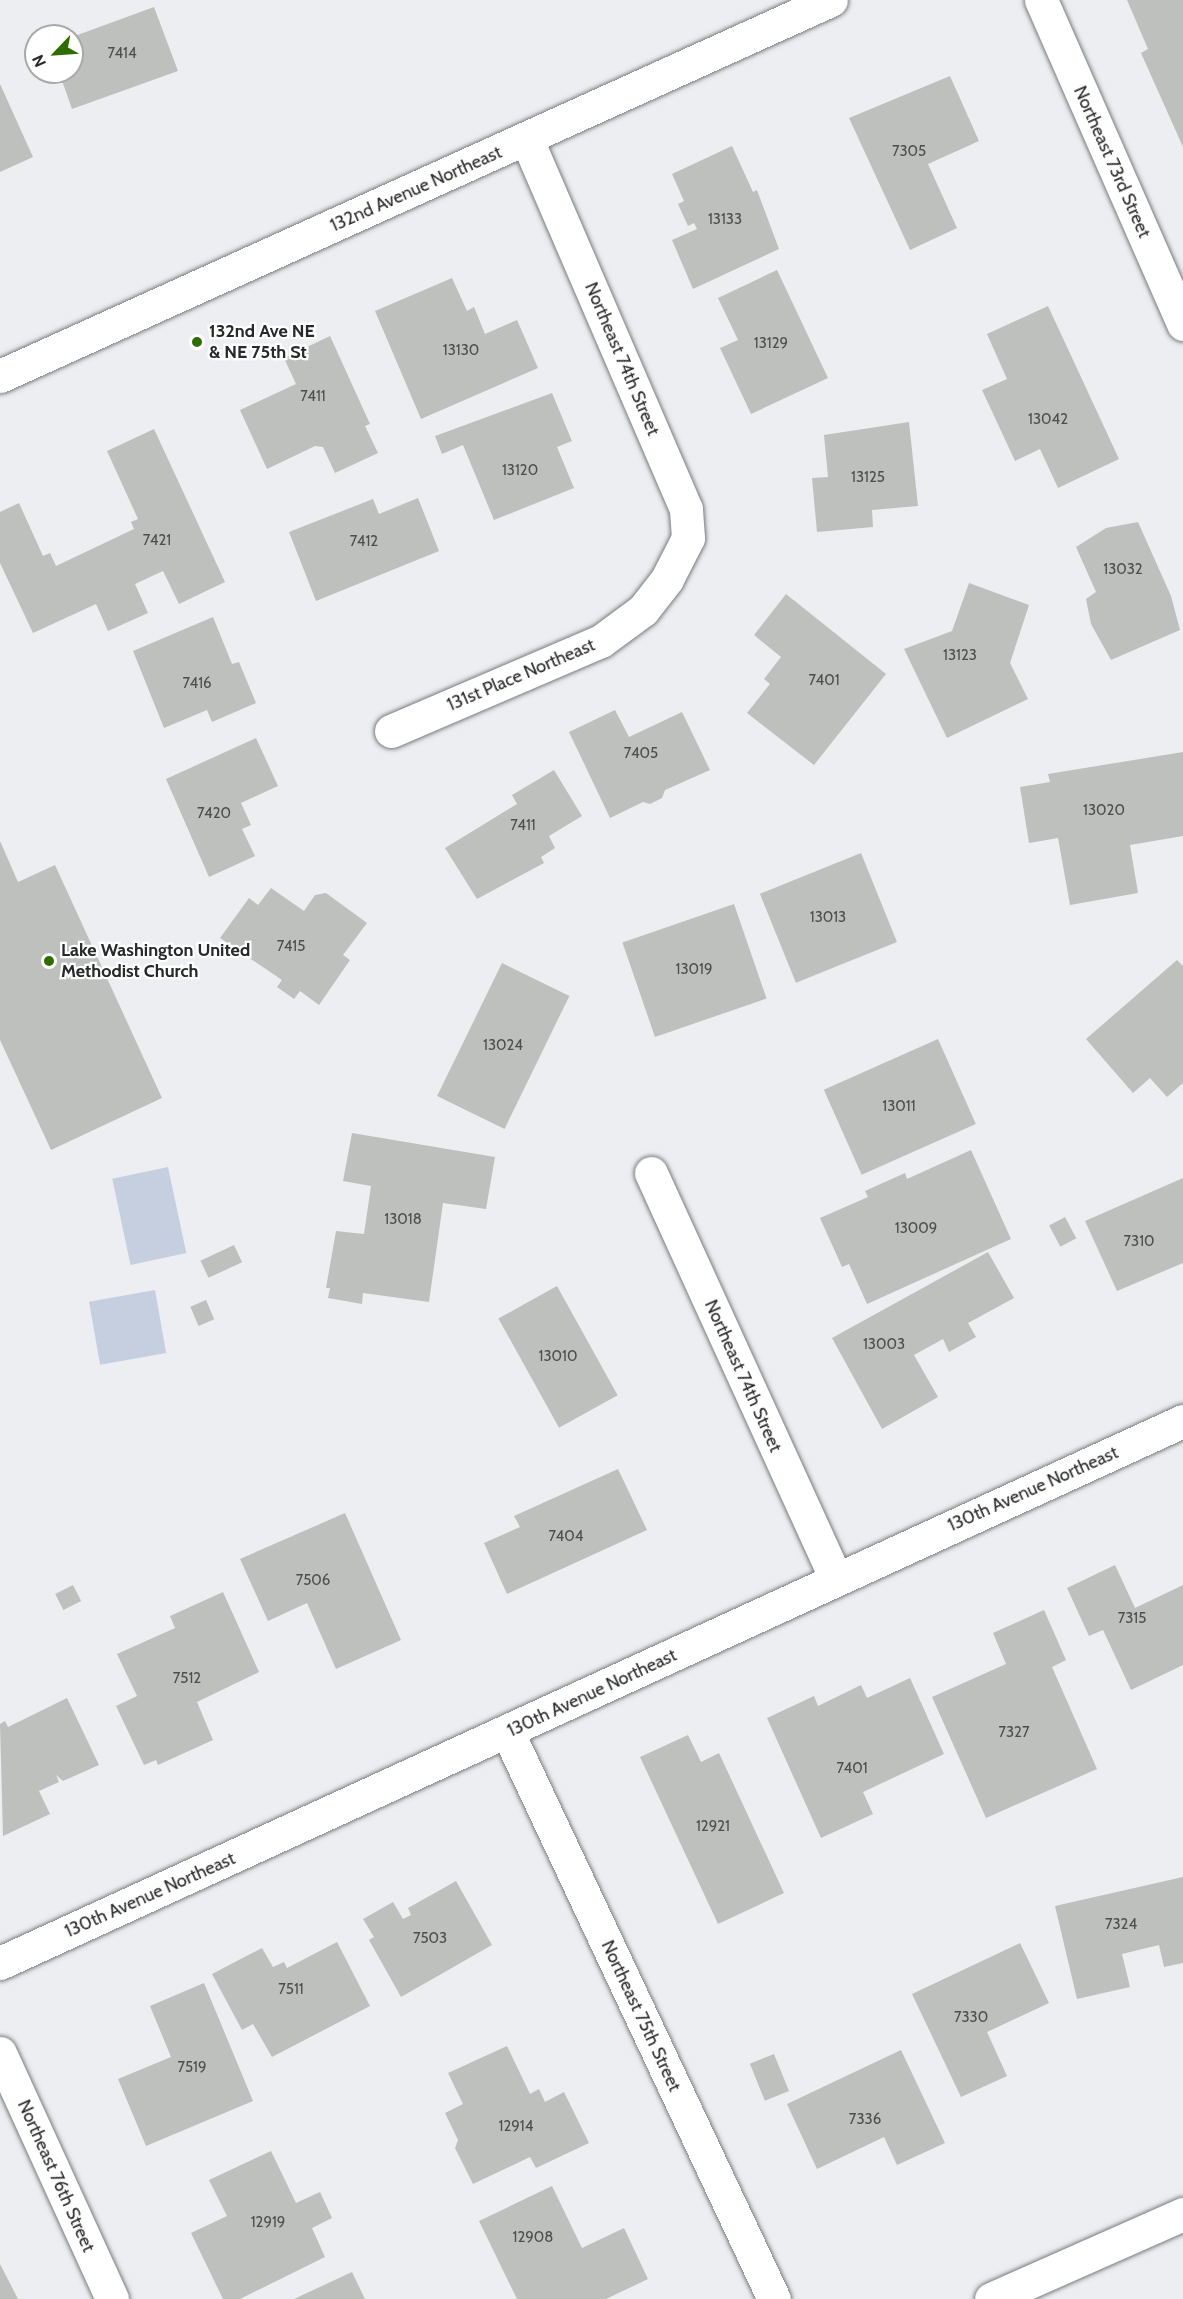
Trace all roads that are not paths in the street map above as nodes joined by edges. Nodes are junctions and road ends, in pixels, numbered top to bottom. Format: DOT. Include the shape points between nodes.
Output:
graph roads {
  1 [pos="831,0"];
  2 [pos="1041,0"];
  3 [pos="527,139"];
  4 [pos="1183,324"];
  5 [pos="0,376"];
  6 [pos="667,579"];
  7 [pos="391,731"];
  8 [pos="651,1173"];
  9 [pos="1183,1421"];
  10 [pos="836,1579"];
  11 [pos="508,1733"];
  12 [pos="0,1963"];
  13 [pos="0,2053"];
  14 [pos="1183,2214"];
  15 [pos="112,2299"];
  16 [pos="774,2299"];
  17 [pos="991,2299"];
  1 -- 3 [label="street, 132nd Avenue Northeast"];
  2 -- 4 [label="street, Northeast 73rd Street"];
  3 -- 5 [label="street, 132nd Avenue Northeast"];
  3 -- 6 [label="street, Northeast 74th Street" via="686,509 688,538"];
  6 -- 7 [label="street, 131st Place Northeast" via="643,610 601,642"];
  8 -- 10 [label="street, Northeast 74th Street"];
  9 -- 10 [label="street, 130th Avenue Northeast"];
  10 -- 11 [label="street, 130th Avenue Northeast"];
  11 -- 12 [label="street, 130th Avenue Northeast"];
  11 -- 16 [label="street, Northeast 75th Street"];
  13 -- 15 [label="street, Northeast 76th Street"];
  14 -- 17 [label="street"];
}
